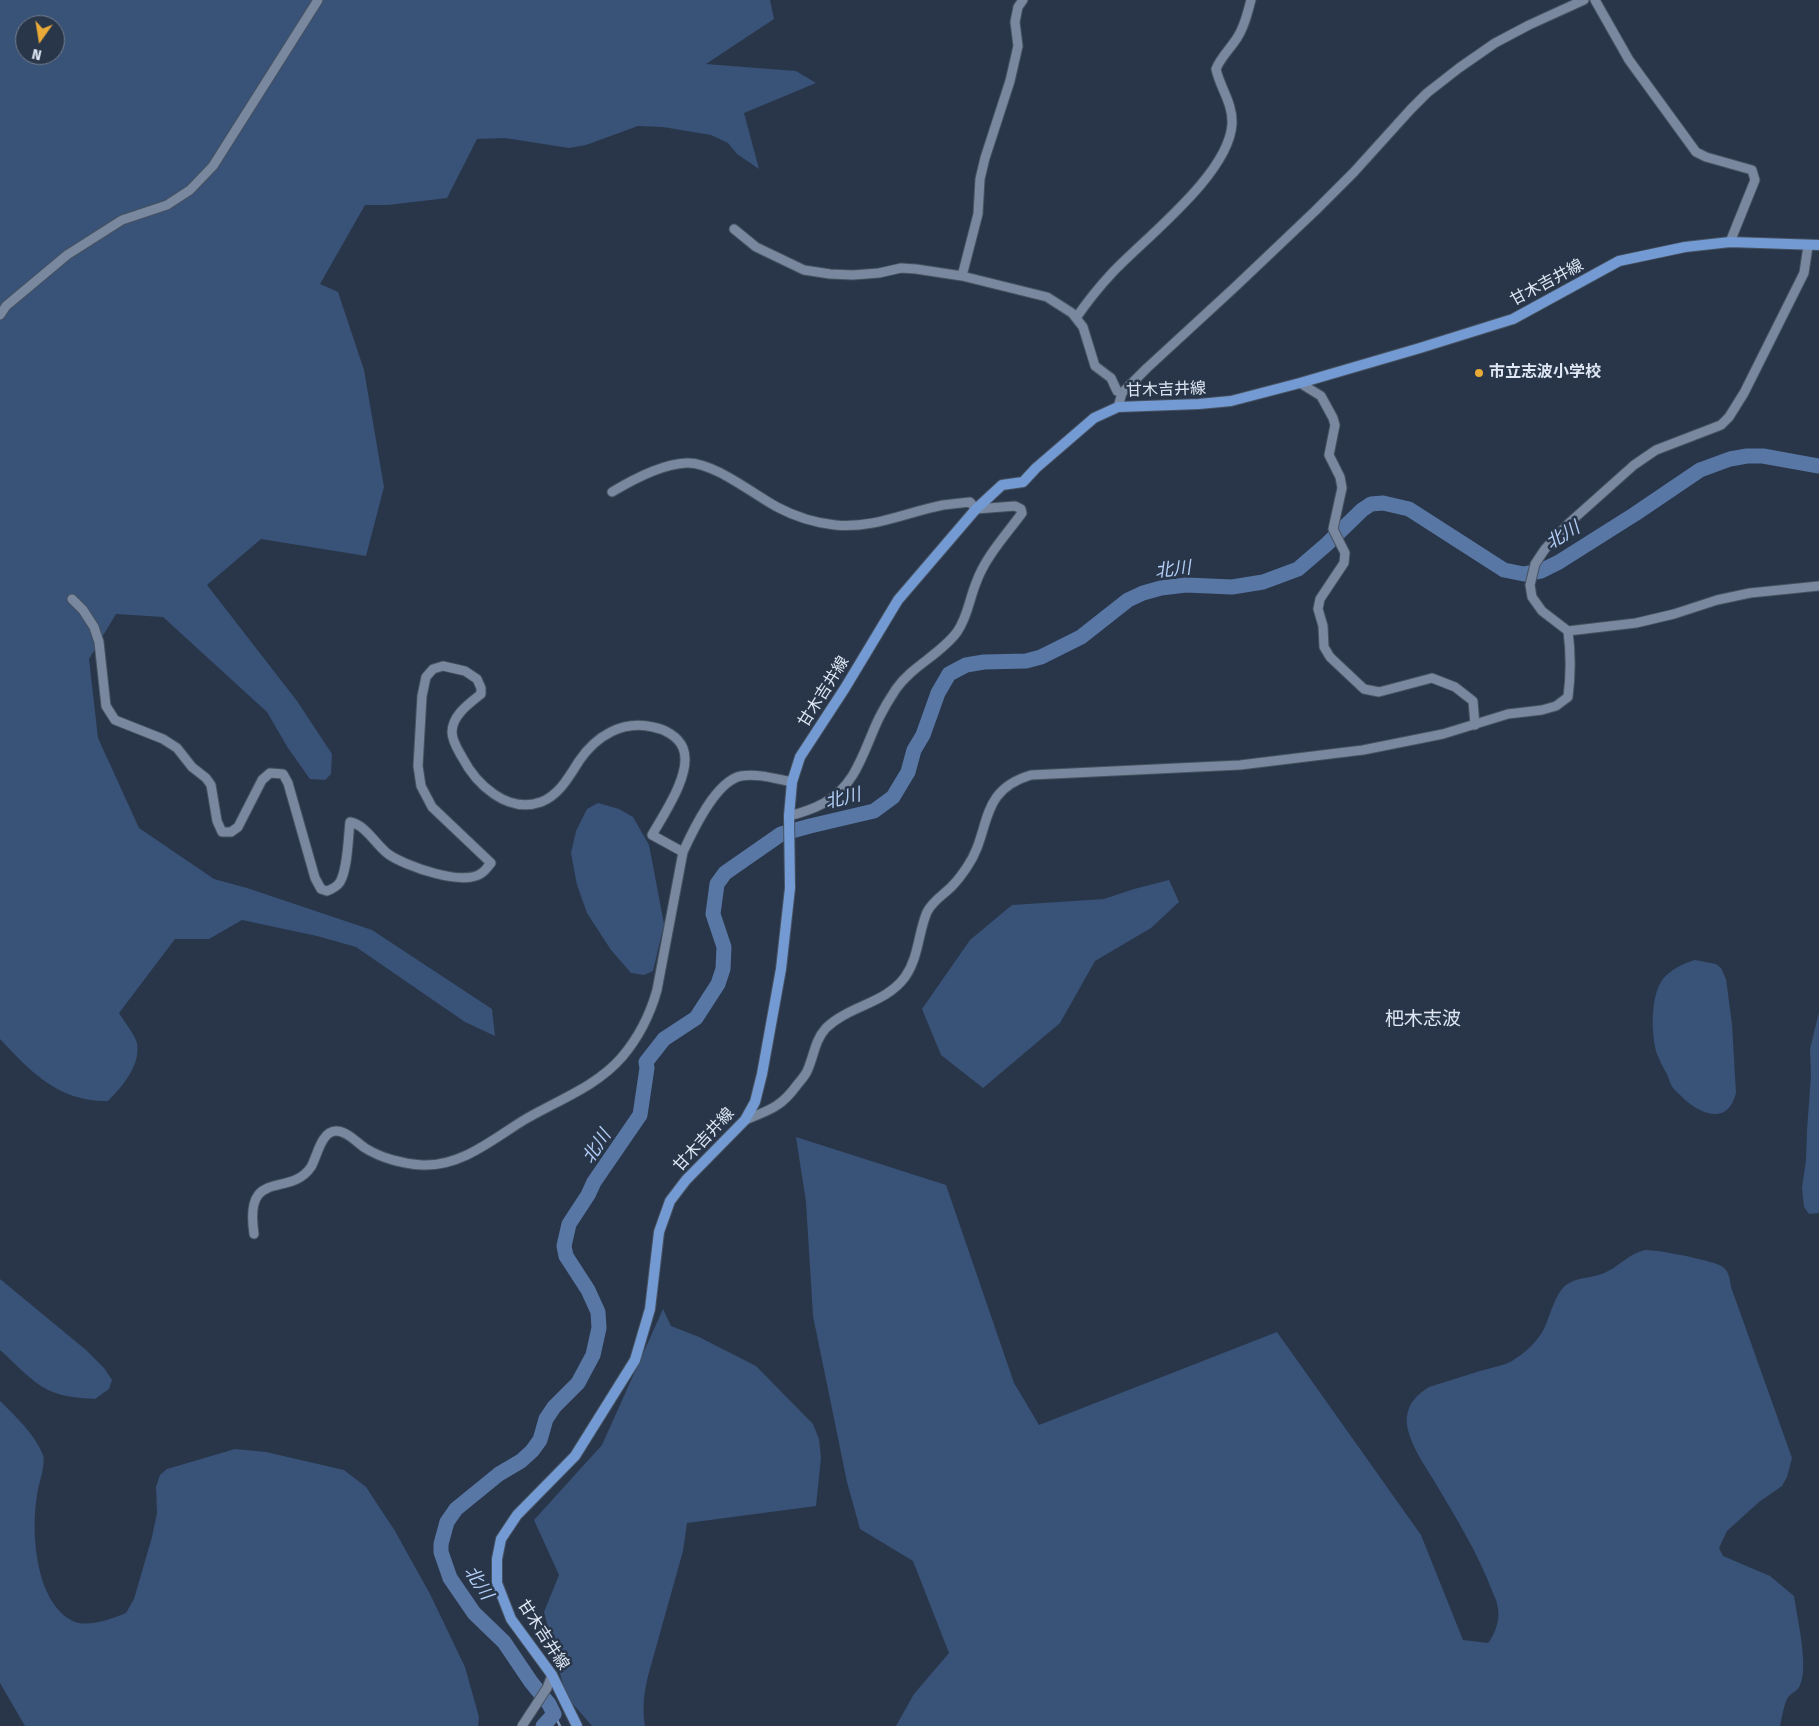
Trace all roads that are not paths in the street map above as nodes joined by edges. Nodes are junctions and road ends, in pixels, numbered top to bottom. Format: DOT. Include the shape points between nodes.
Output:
graph roads {
  1 [pos="318,0"];
  2 [pos="1023,0"];
  3 [pos="1251,0"];
  4 [pos="1584,0"];
  5 [pos="1595,0"];
  6 [pos="734,229"];
  7 [pos="1730,242"];
  8 [pos="1819,245"];
  9 [pos="1808,246"];
  10 [pos="962,276"];
  11 [pos="0,315"];
  12 [pos="1076,318"];
  13 [pos="1300,383"];
  14 [pos="1122,393"];
  15 [pos="1118,407"];
  16 [pos="612,492"];
  17 [pos="976,509"];
  18 [pos="1819,586"];
  19 [pos="72,600"];
  20 [pos="1568,631"];
  21 [pos="1475,725"];
  22 [pos="792,782"];
  23 [pos="789,816"];
  24 [pos="684,852"];
  25 [pos="745,1120"];
  26 [pos="254,1234"];
  27 [pos="552,1674"];
  28 [pos="522,1726"];
  29 [pos="577,1726"];
  1 -- 11 [label="street" via="213,166 190,190 167,205 122,220 75,250 6,306"];
  2 -- 10 [label="street" via="1015,22 1018,46 985,158 978,214"];
  3 -- 12 [label="street" via="1245,25 1216,69 1232,115 1226,149 1193,193 1113,272"];
  4 -- 14 [label="street" via="1495,43 1428,93 1328,198"];
  5 -- 7 [label="street" via="1630,60 1696,152 1752,170 1754,180"];
  6 -- 10 [label="street" via="756,247 804,270 853,275 902,268"];
  7 -- 9 [label="main road, 甘木吉井線"];
  7 -- 13 [label="main road, 甘木吉井線" via="1685,247 1619,261 1513,319"];
  8 -- 9 [label="main road, 甘木吉井線"];
  9 -- 20 [label="street" via="1804,273 1744,393 1728,417 1721,425 1656,450 1634,465 1569,523 1545,548 1535,564 1530,585 1532,597 1542,611"];
  10 -- 12 [label="street" via="1046,296"];
  12 -- 14 [label="street" via="1083,327 1095,366 1111,378 1117,391"];
  13 -- 15 [label="main road, 甘木吉井線" via="1231,400"];
  13 -- 21 [label="street" via="1321,396 1333,418 1329,454 1342,488 1332,529 1345,553 1344,563 1320,599 1318,609 1324,647 1364,689 1379,692 1432,678 1447,683 1473,701"];
  14 -- 15 [label="street"];
  15 -- 17 [label="main road, 甘木吉井線" via="1094,418 1023,482 1002,485"];
  16 -- 17 [label="street" via="652,472 688,462 713,469 779,508 834,525 869,524 970,502"];
  17 -- 22 [label="main road, 甘木吉井線" via="898,600 800,757"];
  17 -- 23 [label="street" via="1015,506 1021,508 1022,513 976,582 966,617 956,633 898,686 878,719 853,776 841,791 826,802"];
  18 -- 20 [label="street" via="1750,592 1636,623"];
  19 -- 24 [label="street" via="94,627 99,642 106,706 115,720 163,739 177,748 206,778 222,832 231,832 238,827 262,780 270,773 283,774 314,878 321,889 327,891 341,881 350,822 360,825 387,853 414,868 469,877 483,873 491,863 432,807 421,786 418,766 422,696 426,677 433,669 443,666 465,671 477,679 481,694 455,720 452,732 466,766 490,792 505,800 524,805 541,802 557,792 589,749 617,728 643,724 662,729 676,739 683,747 685,757 681,779 652,835"];
  20 -- 21 [label="street" via="1571,675 1568,697 1556,706 1508,714"];
  21 -- 25 [label="street" via="1363,750 1293,760 1020,779 994,800 968,867 928,912 914,961 894,990 842,1016 826,1028 816,1042 808,1070 788,1098 774,1108"];
  22 -- 23 [label="main road, 甘木吉井線"];
  22 -- 24 [label="street" via="751,775 731,781 705,808"];
  23 -- 25 [label="main road, 甘木吉井線" via="790,888 781,969 762,1074 755,1102"];
  24 -- 26 [label="street" via="651,1011 641,1032 610,1070 470,1154 435,1166 381,1156 343,1133 330,1132 304,1174 269,1187 258,1195 252,1207"];
  25 -- 27 [label="main road, 甘木吉井線" via="686,1180 670,1201 659,1232 650,1309 635,1360 575,1456 517,1515 501,1539 497,1583 511,1620"];
  27 -- 28 [label="street" via="547,1688"];
  27 -- 29 [label="main road, 甘木吉井線"];
}
